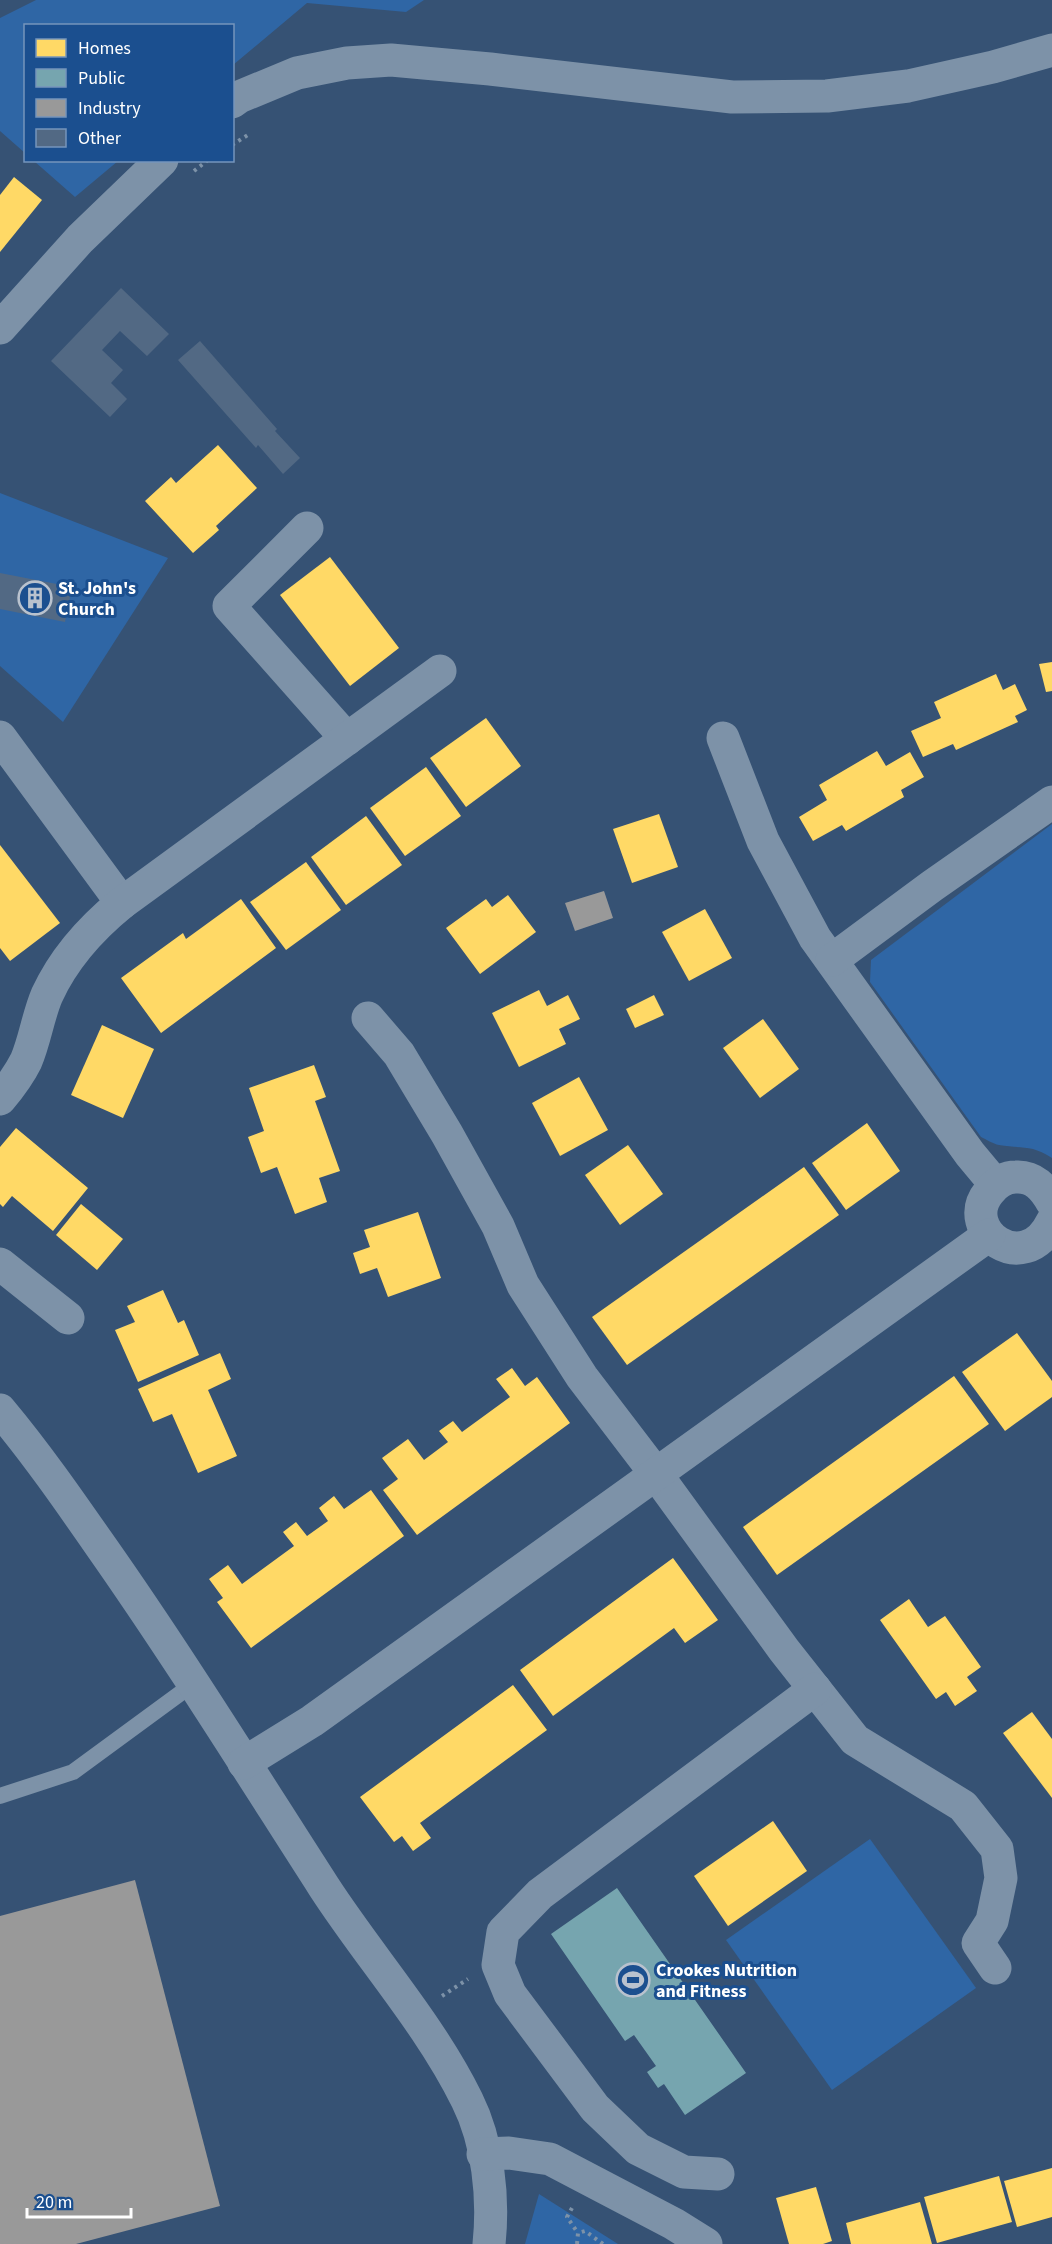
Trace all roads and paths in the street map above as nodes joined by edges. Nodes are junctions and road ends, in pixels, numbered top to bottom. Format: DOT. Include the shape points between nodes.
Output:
graph roads {
  1 [pos="1052,50"];
  2 [pos="234,101"];
  3 [pos="160,162"];
  4 [pos="0,328"];
  5 [pos="307,528"];
  6 [pos="440,670"];
  7 [pos="0,737"];
  8 [pos="723,738"];
  9 [pos="347,739"];
  10 [pos="1052,802"];
  11 [pos="122,903"];
  12 [pos="832,960"];
  13 [pos="368,1018"];
  14 [pos="0,1099"];
  15 [pos="995,1184"];
  16 [pos="1052,1202"];
  17 [pos="989,1235"];
  18 [pos="1048,1241"];
  19 [pos="0,1264"];
  20 [pos="68,1318"];
  21 [pos="0,1410"];
  22 [pos="656,1474"];
  23 [pos="193,1684"];
  24 [pos="815,1689"];
  25 [pos="244,1763"];
  26 [pos="0,1796"];
  27 [pos="498,1965"];
  28 [pos="995,1968"];
  29 [pos="414,2015"];
  30 [pos="483,2154"];
  31 [pos="718,2174"];
  32 [pos="489,2244"];
  33 [pos="577,2244"];
  34 [pos="603,2244"];
  35 [pos="706,2244"];
  1 -- 2 [label="street" via="908,86 827,96 732,97 391,60 347,63 297,73"];
  3 -- 4 [label="street" via="80,239"];
  5 -- 9 [label="street" via="229,606"];
  6 -- 9 [label="street"];
  7 -- 11 [label="street"];
  8 -- 12 [label="street" via="763,841 815,938"];
  9 -- 11 [label="street"];
  10 -- 12 [label="street"];
  11 -- 14 [label="street" via="87,934 63,964 47,997 26,1060"];
  12 -- 15 [label="street"];
  13 -- 22 [label="street" via="399,1054 447,1134 498,1226 523,1285 582,1377"];
  15 -- 16 [label="street" via="1017,1176 1030,1179 1044,1189"];
  15 -- 17 [label="street" via="981,1208"];
  17 -- 18 [label="street" via="1018,1249"];
  17 -- 22 [label="street"];
  19 -- 20 [label="street"];
  21 -- 23 [label="street" via="32,1448 140,1601"];
  22 -- 24 [label="street"];
  22 -- 25 [label="street" via="312,1721"];
  23 -- 25 [label="street"];
  23 -- 26 [label="lane" via="73,1772"];
  24 -- 27 [label="street" via="540,1894 503,1932"];
  24 -- 28 [label="street" via="855,1740 963,1806 997,1849 1000,1878 992,1921 978,1943"];
  25 -- 29 [label="street" via="341,1913"];
  27 -- 29 [label="path" via="469,1978"];
  27 -- 31 [label="street" via="510,1994 595,2108 638,2149 684,2172"];
  29 -- 30 [label="street" via="467,2101"];
  30 -- 32 [label="street" via="492,2204"];
  30 -- 35 [label="street" via="550,2159"];
  33 -- 34 [label="path" via="578,2232 585,2231"];
}
